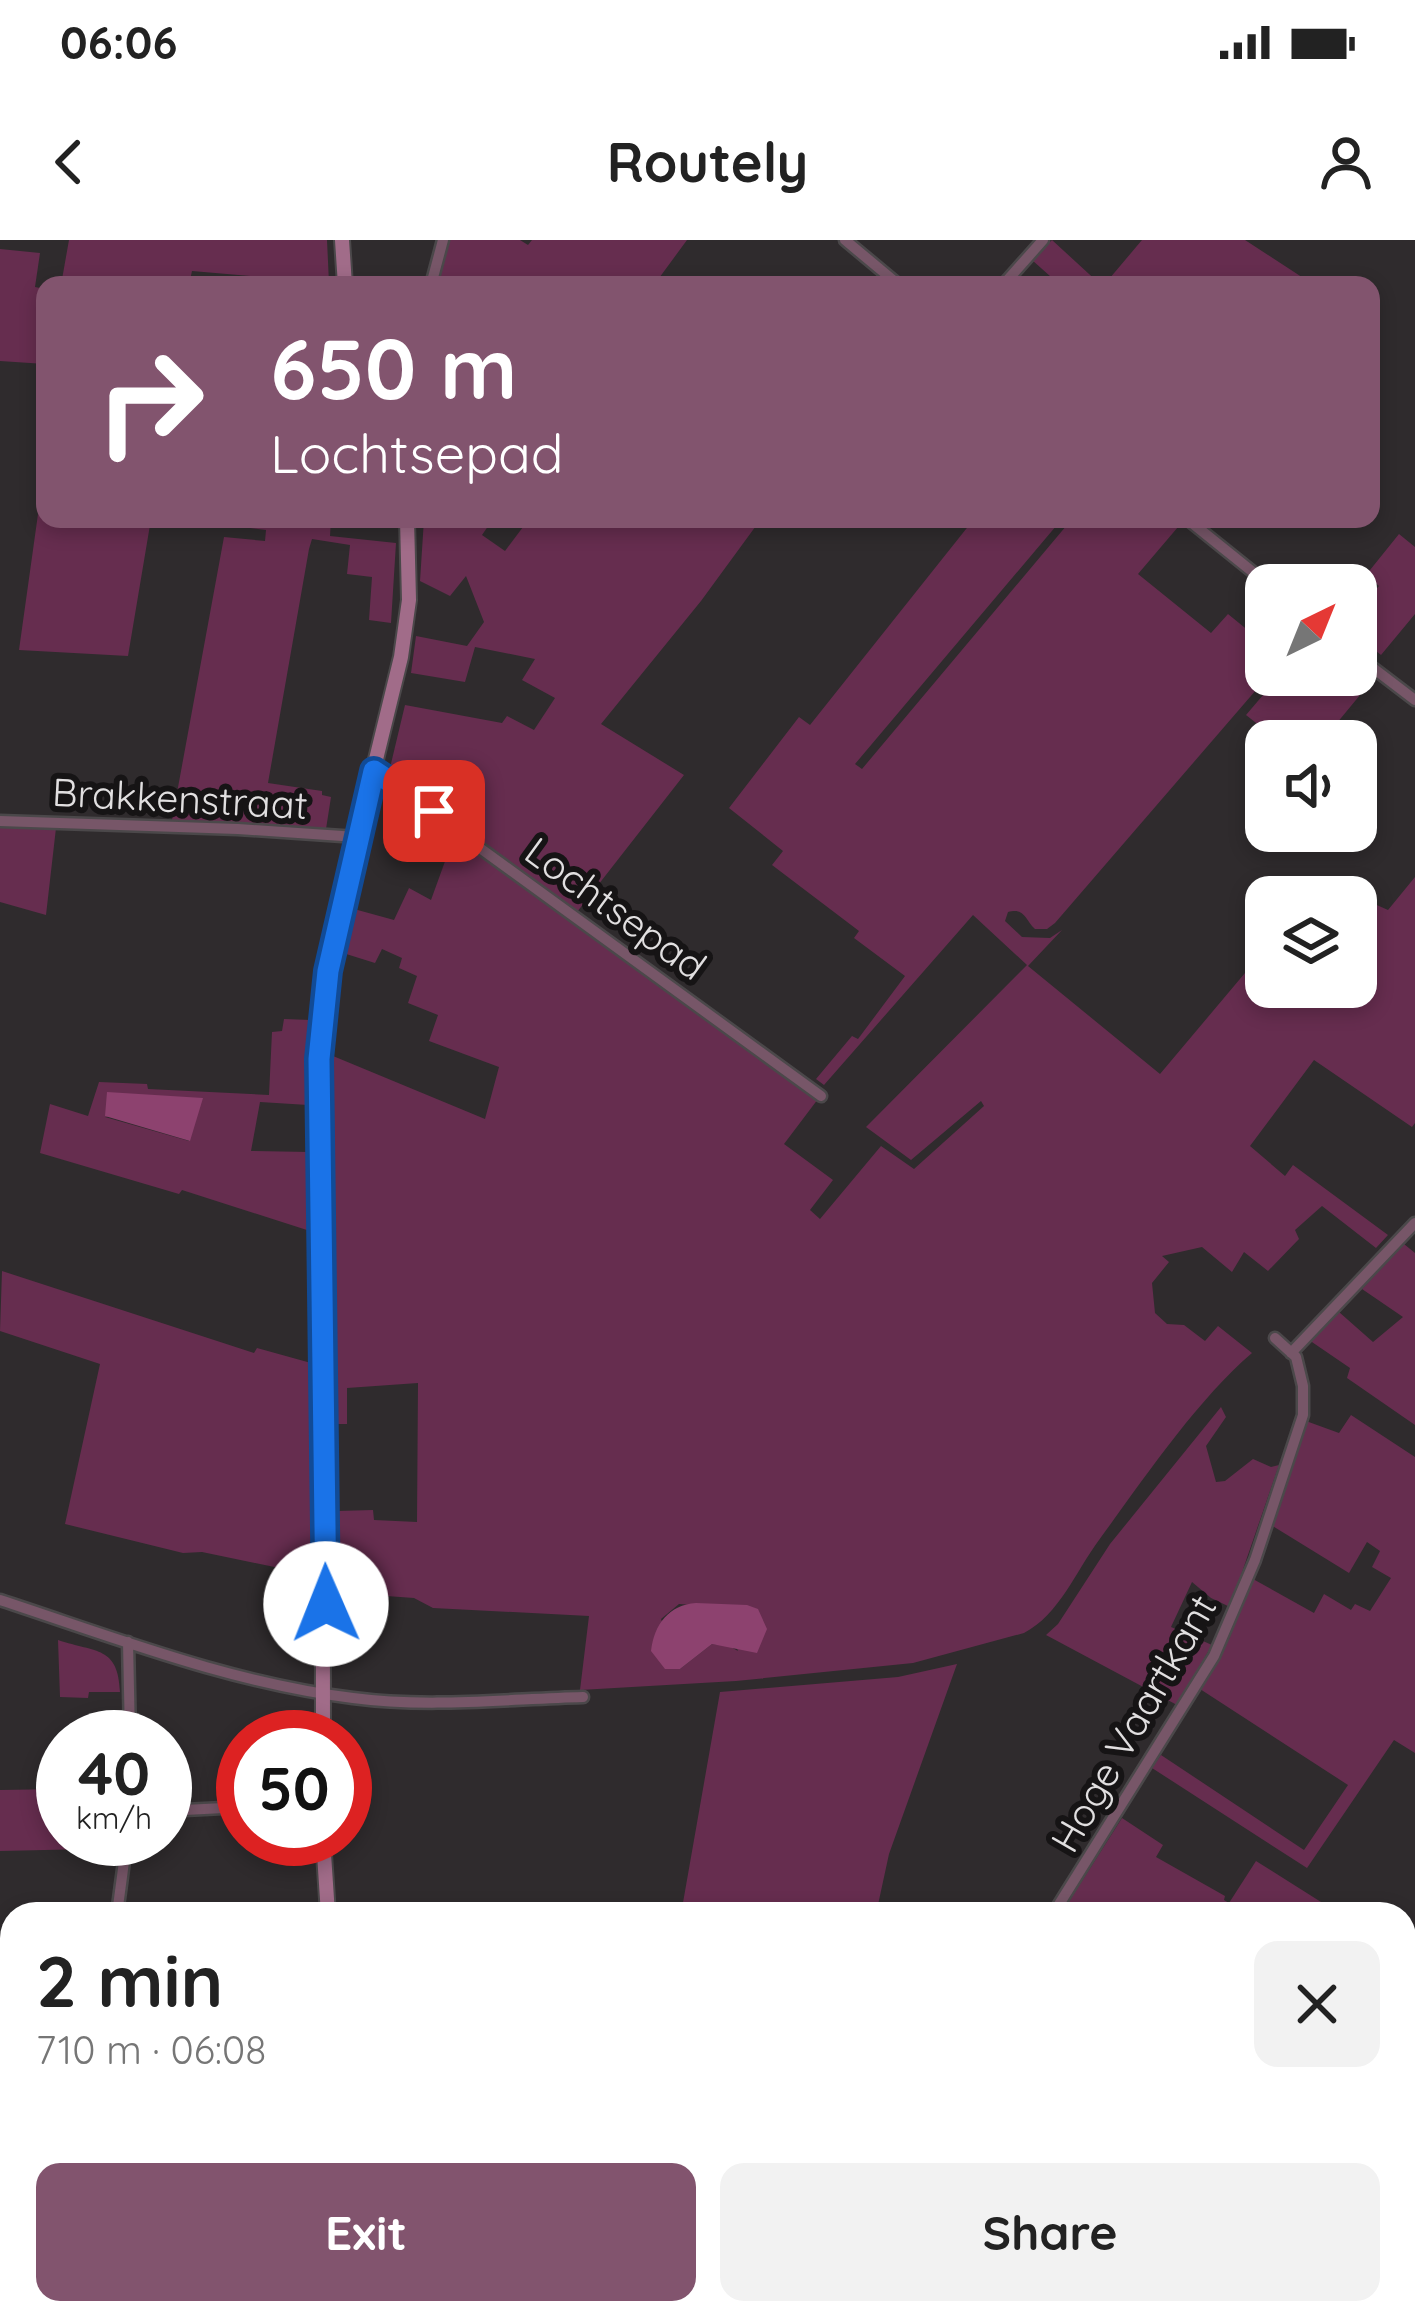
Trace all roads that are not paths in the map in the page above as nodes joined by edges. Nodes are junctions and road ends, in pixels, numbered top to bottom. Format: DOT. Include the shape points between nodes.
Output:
graph roads {
  1 [pos="342,240"];
  2 [pos="442,240"];
  3 [pos="844,240"];
  4 [pos="1043,240"];
  5 [pos="344,276"];
  6 [pos="432,276"];
  7 [pos="888,276"];
  8 [pos="1011,276"];
  9 [pos="407,528"];
  10 [pos="1198,528"];
  11 [pos="1245,566"];
  12 [pos="1377,671"];
  13 [pos="1415,700"];
  14 [pos="374,771"];
  15 [pos="0,820"];
  16 [pos="357,837"];
  17 [pos="821,1096"];
  18 [pos="1415,1222"];
  19 [pos="1275,1338"];
  20 [pos="1291,1353"];
  21 [pos="0,1600"];
  22 [pos="128,1642"];
  23 [pos="323,1694"];
  24 [pos="583,1697"];
  25 [pos="129,1710"];
  26 [pos="323,1710"];
  27 [pos="123,1866"];
  28 [pos="325,1866"];
  29 [pos="119,1902"];
  30 [pos="327,1902"];
  31 [pos="1061,1902"];
  1 -- 5 [label="main road"];
  2 -- 6 [label="street"];
  3 -- 7 [label="street"];
  4 -- 8 [label="street"];
  9 -- 14 [label="main road" via="409,600"];
  10 -- 11 [label="street"];
  12 -- 13 [label="street"];
  14 -- 16 [label="main road"];
  14 -- 17 [label="street, Lochtsepad"];
  15 -- 16 [label="street, Brakkenstraat"];
  16 -- 23 [label="main road" via="319,1059"];
  18 -- 20 [label="street"];
  19 -- 20 [label="street"];
  20 -- 31 [label="street, Hoge Vaartkant" via="1303,1415 1230,1624"];
  21 -- 22 [label="street"];
  22 -- 23 [label="street"];
  22 -- 25 [label="street"];
  23 -- 24 [label="street"];
  23 -- 26 [label="main road"];
  27 -- 29 [label="street"];
  28 -- 30 [label="main road"];
}
